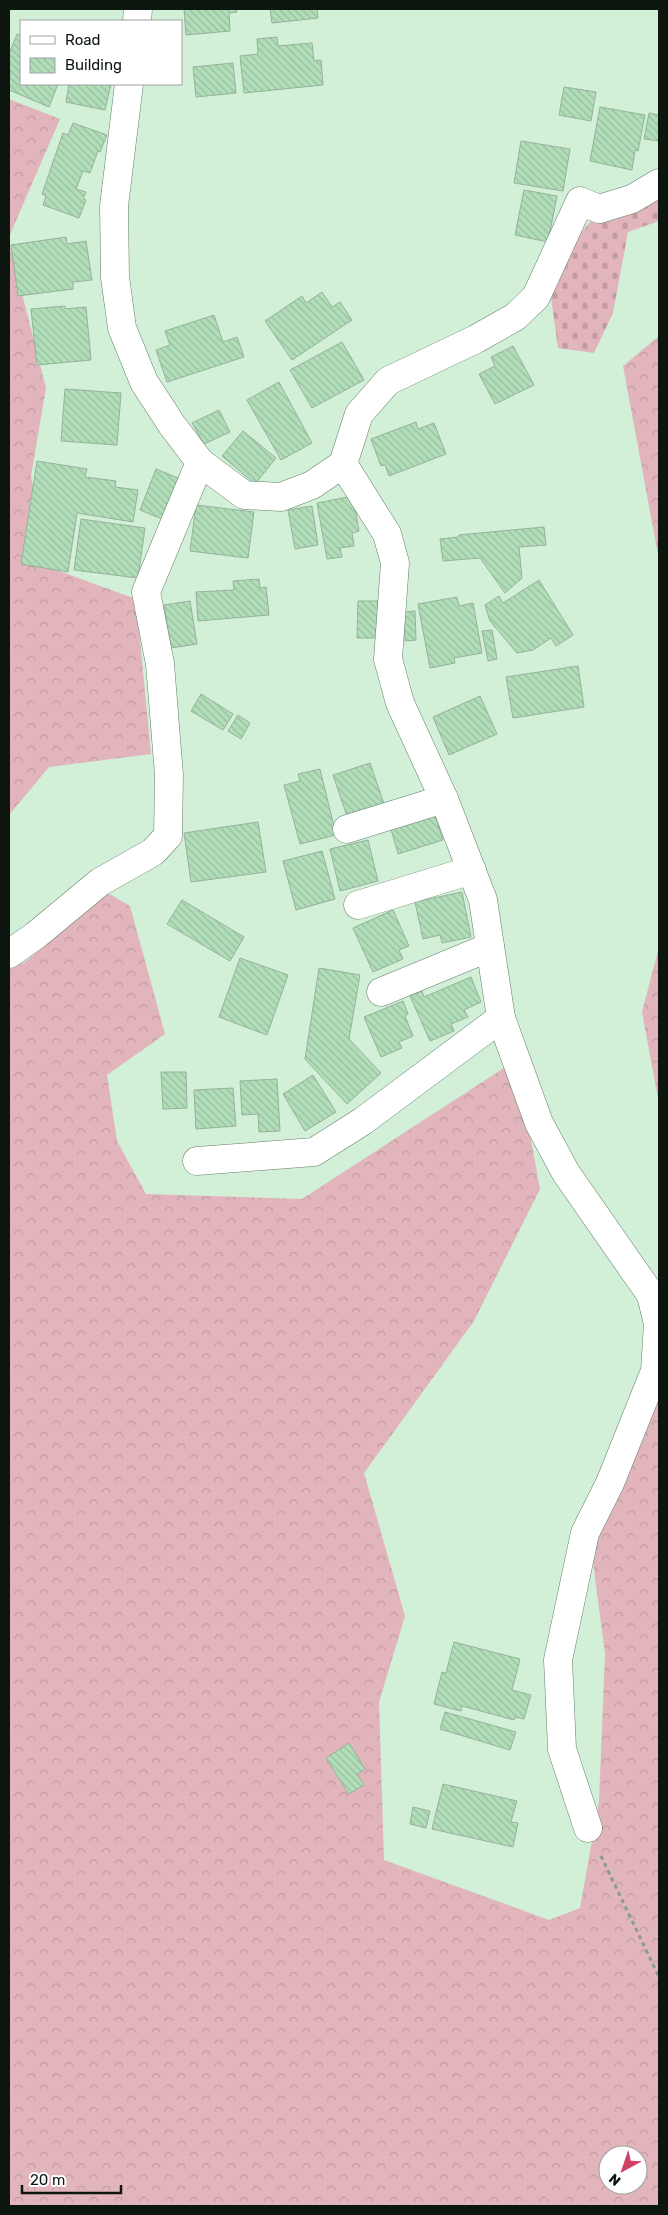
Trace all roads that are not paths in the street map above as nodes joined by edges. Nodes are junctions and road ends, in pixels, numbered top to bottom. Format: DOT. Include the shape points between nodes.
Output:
graph roads {
  1 [pos="129,85"];
  2 [pos="659,183"];
  3 [pos="200,462"];
  4 [pos="343,464"];
  5 [pos="444,799"];
  6 [pos="347,830"];
  7 [pos="472,870"];
  8 [pos="358,905"];
  9 [pos="490,947"];
  10 [pos="9,954"];
  11 [pos="381,992"];
  12 [pos="501,1018"];
  13 [pos="197,1160"];
  14 [pos="588,1828"];
  1 -- 3 [label="street" via="114,206 115,277 122,328 144,382"];
  2 -- 4 [label="street" via="632,199 599,209 580,201 536,298 516,317 388,381 359,414"];
  3 -- 4 [label="street" via="244,495 280,498 312,485"];
  3 -- 10 [label="street" via="146,592 160,664 169,775 168,836 152,852 100,882"];
  4 -- 5 [label="street" via="387,534 395,563 388,659 400,702"];
  5 -- 6 [label="street"];
  5 -- 7 [label="street"];
  7 -- 8 [label="street"];
  7 -- 9 [label="street" via="482,900"];
  9 -- 11 [label="street"];
  9 -- 12 [label="street"];
  12 -- 13 [label="street" via="363,1121 314,1152"];
  12 -- 14 [label="street" via="539,1123 566,1174 651,1295 658,1324 655,1371 610,1483 584,1533 558,1660 562,1749"];
}
